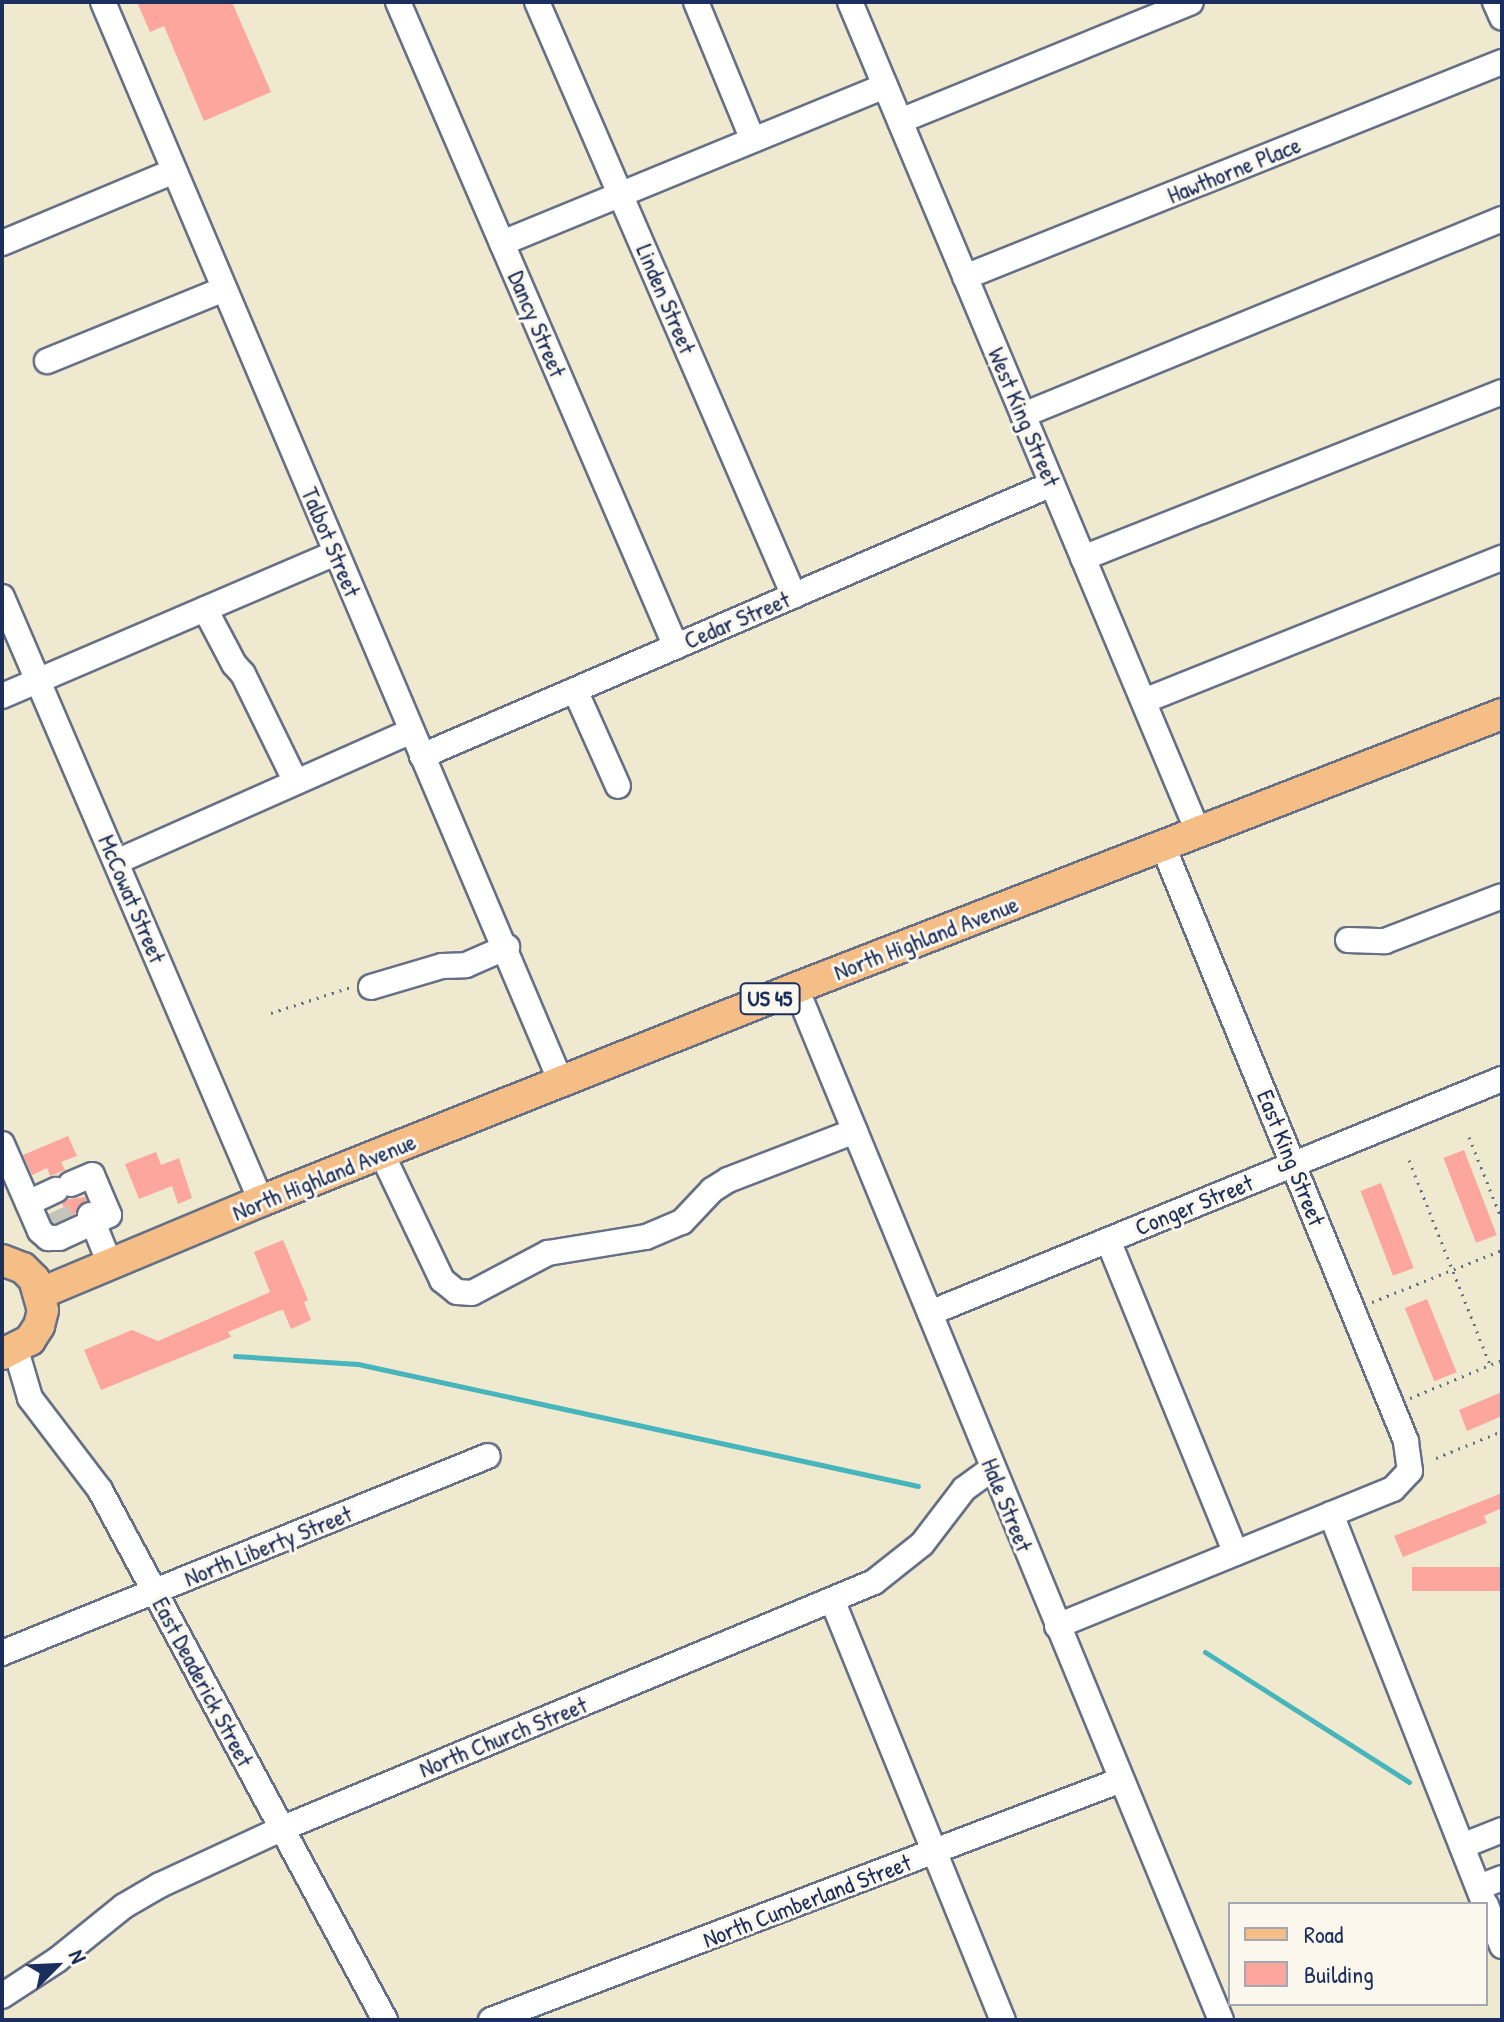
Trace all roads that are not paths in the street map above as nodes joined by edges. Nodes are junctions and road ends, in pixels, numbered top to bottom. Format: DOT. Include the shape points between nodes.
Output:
graph roads {
  1 [pos="103,2"];
  2 [pos="398,2"];
  3 [pos="537,2"];
  4 [pos="696,2"];
  5 [pos="850,2"];
  6 [pos="1191,2"];
  7 [pos="1495,2"];
  8 [pos="1502,18"];
  9 [pos="1502,62"];
  10 [pos="885,86"];
  11 [pos="900,121"];
  12 [pos="753,140"];
  13 [pos="174,171"];
  14 [pos="621,194"];
  15 [pos="1502,219"];
  16 [pos="2,243"];
  17 [pos="502,243"];
  18 [pos="965,277"];
  19 [pos="224,289"];
  20 [pos="47,361"];
  21 [pos="1502,392"];
  22 [pos="1023,415"];
  23 [pos="1052,484"];
  24 [pos="336,553"];
  25 [pos="1083,558"];
  26 [pos="1502,558"];
  27 [pos="794,596"];
  28 [pos="2,597"];
  29 [pos="205,609"];
  30 [pos="676,647"];
  31 [pos="38,681"];
  32 [pos="575,690"];
  33 [pos="2,696"];
  34 [pos="1144,701"];
  35 [pos="1502,714"];
  36 [pos="411,731"];
  37 [pos="422,756"];
  38 [pos="296,782"];
  39 [pos="618,786"];
  40 [pos="1198,832"];
  41 [pos="1163,846"];
  42 [pos="116,862"];
  43 [pos="1502,896"];
  44 [pos="1348,940"];
  45 [pos="507,947"];
  46 [pos="371,987"];
  47 [pos="796,988"];
  48 [pos="1502,1079"];
  49 [pos="561,1082"];
  50 [pos="855,1131"];
  51 [pos="2,1144"];
  52 [pos="382,1154"];
  53 [pos="1293,1164"];
  54 [pos="261,1201"];
  55 [pos="1108,1240"];
  56 [pos="2,1260"];
  57 [pos="110,1264"];
  58 [pos="41,1293"];
  59 [pos="930,1313"];
  60 [pos="9,1352"];
  61 [pos="488,1456"];
  62 [pos="992,1469"];
  63 [pos="1331,1514"];
  64 [pos="1236,1553"];
  65 [pos="156,1592"];
  66 [pos="833,1602"];
  67 [pos="1057,1626"];
  68 [pos="2,1653"];
  69 [pos="1121,1780"];
  70 [pos="281,1829"];
  71 [pos="1502,1830"];
  72 [pos="1462,1846"];
  73 [pos="934,1852"];
  74 [pos="1502,1878"];
  75 [pos="1483,1899"];
  76 [pos="1488,1911"];
  77 [pos="1502,1946"];
  78 [pos="2,1996"];
  79 [pos="385,2020"];
  80 [pos="491,2020"];
  81 [pos="1003,2020"];
  82 [pos="1221,2020"];
  1 -- 13 [label="street, Talbot Street"];
  2 -- 17 [label="street, Dancy Street"];
  3 -- 14 [label="street, Linden Street"];
  4 -- 12 [label="street"];
  5 -- 10 [label="street, West King Street"];
  6 -- 11 [label="street"];
  7 -- 8 [label="street"];
  9 -- 18 [label="street, Hawthorne Place"];
  10 -- 11 [label="street, West King Street"];
  10 -- 12 [label="street"];
  11 -- 18 [label="street, West King Street"];
  12 -- 14 [label="street"];
  13 -- 16 [label="street"];
  13 -- 19 [label="street, Talbot Street"];
  14 -- 17 [label="street"];
  14 -- 27 [label="street, Linden Street"];
  15 -- 22 [label="street"];
  17 -- 30 [label="street, Dancy Street"];
  18 -- 22 [label="street, West King Street"];
  19 -- 20 [label="street"];
  19 -- 24 [label="street, Talbot Street"];
  21 -- 25 [label="street"];
  22 -- 23 [label="street, West King Street"];
  23 -- 25 [label="street, West King Street"];
  23 -- 27 [label="street, Cedar Street"];
  24 -- 29 [label="street"];
  24 -- 36 [label="street, Talbot Street"];
  25 -- 34 [label="street, West King Street"];
  26 -- 34 [label="street"];
  27 -- 30 [label="street, Cedar Street"];
  28 -- 31 [label="street, McCowat Street"];
  29 -- 31 [label="street"];
  29 -- 38 [label="street"];
  30 -- 32 [label="street, Cedar Street"];
  31 -- 33 [label="street"];
  31 -- 42 [label="street, McCowat Street"];
  32 -- 37 [label="street, Cedar Street"];
  32 -- 39 [label="street"];
  34 -- 40 [label="street, West King Street"];
  35 -- 40 [label="main road, North Highland Avenue / US 45"];
  36 -- 37 [label="street, Talbot Street"];
  36 -- 38 [label="street"];
  37 -- 45 [label="street, Talbot Street"];
  38 -- 42 [label="street"];
  40 -- 41 [label="main road, North Highland Avenue / US 45"];
  41 -- 47 [label="main road, North Highland Avenue / US 45"];
  41 -- 53 [label="street, East King Street"];
  42 -- 54 [label="street, McCowat Street"];
  43 -- 44 [label="street" via="1385,941"];
  45 -- 46 [label="street" via="466,965 442,966"];
  45 -- 49 [label="street, Talbot Street"];
  47 -- 49 [label="main road, North Highland Avenue / US 45"];
  47 -- 50 [label="street, Hale Street"];
  48 -- 53 [label="street, Conger Street"];
  49 -- 52 [label="main road, North Highland Avenue / US 45"];
  50 -- 52 [label="street" via="728,1180 682,1222 658,1232 548,1253 472,1293 457,1292 442,1280"];
  50 -- 59 [label="street, Hale Street"];
  51 -- 57 [label="street" via="67,1205"];
  52 -- 54 [label="main road, North Highland Avenue / US 45"];
  53 -- 55 [label="street, Conger Street"];
  53 -- 63 [label="street, East King Street" via="1406,1441 1410,1471 1393,1489"];
  54 -- 57 [label="main road, North Highland Avenue / US 45"];
  55 -- 59 [label="street, Conger Street"];
  55 -- 64 [label="street"];
  56 -- 58 [label="main road" via="23,1268"];
  57 -- 58 [label="main road, North Highland Avenue / US 45"];
  58 -- 60 [label="main road" via="39,1326 30,1340"];
  59 -- 62 [label="street, Hale Street"];
  60 -- 65 [label="street, East Deaderick Street" via="30,1398 100,1490"];
  61 -- 65 [label="street, North Liberty Street"];
  62 -- 66 [label="street, North Church Street" via="964,1489 922,1544 896,1568"];
  62 -- 67 [label="street, Hale Street"];
  63 -- 64 [label="street"];
  63 -- 72 [label="street"];
  64 -- 67 [label="street"];
  65 -- 68 [label="street, North Liberty Street"];
  65 -- 70 [label="street, East Deaderick Street"];
  66 -- 70 [label="street, North Church Street"];
  66 -- 73 [label="street"];
  67 -- 69 [label="street, Hale Street"];
  69 -- 73 [label="street, North Cumberland Street"];
  69 -- 82 [label="street, Hale Street"];
  70 -- 78 [label="street, North Church Street" via="148,1892"];
  70 -- 79 [label="street, East Deaderick Street"];
  71 -- 72 [label="street"];
  72 -- 75 [label="street"];
  73 -- 80 [label="street, North Cumberland Street"];
  73 -- 81 [label="street"];
  74 -- 75 [label="street"];
  76 -- 77 [label="street"];
}
